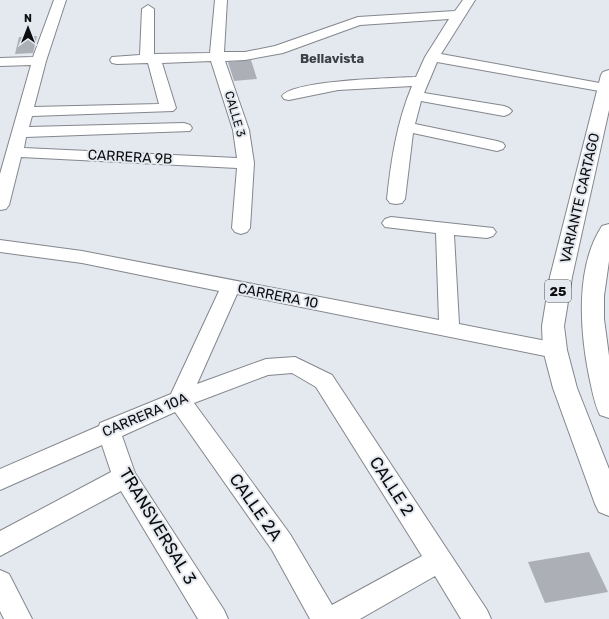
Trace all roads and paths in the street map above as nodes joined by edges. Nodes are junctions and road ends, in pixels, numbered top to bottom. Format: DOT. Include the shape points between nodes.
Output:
graph roads {
  1 [pos="60,0"];
  2 [pos="221,0"];
  3 [pos="469,0"];
  4 [pos="148,9"];
  5 [pos="458,15"];
  6 [pos="218,57"];
  7 [pos="432,57"];
  8 [pos="150,58"];
  9 [pos="117,60"];
  10 [pos="39,61"];
  11 [pos="0,62"];
  12 [pos="422,81"];
  13 [pos="607,81"];
  14 [pos="289,96"];
  15 [pos="415,96"];
  16 [pos="504,111"];
  17 [pos="25,112"];
  18 [pos="408,127"];
  19 [pos="184,128"];
  20 [pos="20,132"];
  21 [pos="497,146"];
  22 [pos="14,152"];
  23 [pos="246,163"];
  24 [pos="3,183"];
  25 [pos="396,199"];
  26 [pos="0,205"];
  27 [pos="391,224"];
  28 [pos="241,228"];
  29 [pos="446,228"];
  30 [pos="609,230"];
  31 [pos="486,232"];
  32 [pos="0,246"];
  33 [pos="231,286"];
  34 [pos="449,329"];
  35 [pos="555,350"];
  36 [pos="295,365"];
  37 [pos="179,400"];
  38 [pos="609,408"];
  39 [pos="108,430"];
  40 [pos="125,477"];
  41 [pos="0,480"];
  42 [pos="609,504"];
  43 [pos="0,544"];
  44 [pos="439,560"];
  45 [pos="0,583"];
  46 [pos="18,619"];
  47 [pos="214,619"];
  48 [pos="325,619"];
  49 [pos="334,619"];
  50 [pos="477,619"];
  1 -- 10 [label="street"];
  2 -- 6 [label="street, CALLE 3"];
  3 -- 5 [label="street"];
  4 -- 8 [label="street"];
  5 -- 6 [label="street" via="358,21 278,50 245,56"];
  5 -- 7 [label="street"];
  6 -- 8 [label="street"];
  6 -- 23 [label="street, CALLE 3" via="242,130"];
  7 -- 12 [label="street"];
  7 -- 13 [label="street"];
  8 -- 9 [label="street"];
  8 -- 17 [label="street" via="168,108"];
  10 -- 11 [label="street"];
  10 -- 17 [label="street"];
  12 -- 14 [label="street" via="328,87"];
  12 -- 15 [label="street"];
  13 -- 35 [label="highway, VARIANTE CARTAGO / 25" via="561,277 553,326"];
  15 -- 16 [label="street"];
  15 -- 18 [label="street"];
  17 -- 20 [label="street"];
  18 -- 21 [label="street"];
  18 -- 25 [label="street" via="400,158"];
  19 -- 20 [label="street"];
  20 -- 22 [label="street"];
  22 -- 23 [label="street, CARRERA 9B"];
  22 -- 24 [label="street"];
  23 -- 28 [label="street, CALLE 3"];
  24 -- 26 [label="street"];
  27 -- 29 [label="street"];
  29 -- 31 [label="street"];
  29 -- 34 [label="street"];
  30 -- 38 [label="highway" via="597,262 593,311 594,338"];
  32 -- 33 [label="street, CARRERA 10" via="82,257"];
  33 -- 34 [label="street, CARRERA 10"];
  33 -- 37 [label="street"];
  34 -- 35 [label="street, CARRERA 10"];
  35 -- 42 [label="highway, VARIANTE CARTAGO / 25" via="565,388"];
  36 -- 37 [label="street, CARRERA 10A" via="266,367"];
  36 -- 44 [label="street, CALLE 2" via="324,381"];
  37 -- 39 [label="street, CARRERA 10A"];
  37 -- 48 [label="street, CALLE 2A" via="281,542"];
  39 -- 40 [label="street, TRANSVERSAL 3"];
  39 -- 41 [label="street, CARRERA 10A"];
  40 -- 43 [label="street"];
  40 -- 47 [label="street, TRANSVERSAL 3"];
  44 -- 49 [label="street"];
  44 -- 50 [label="street, CALLE 2"];
  45 -- 46 [label="street"];
}
